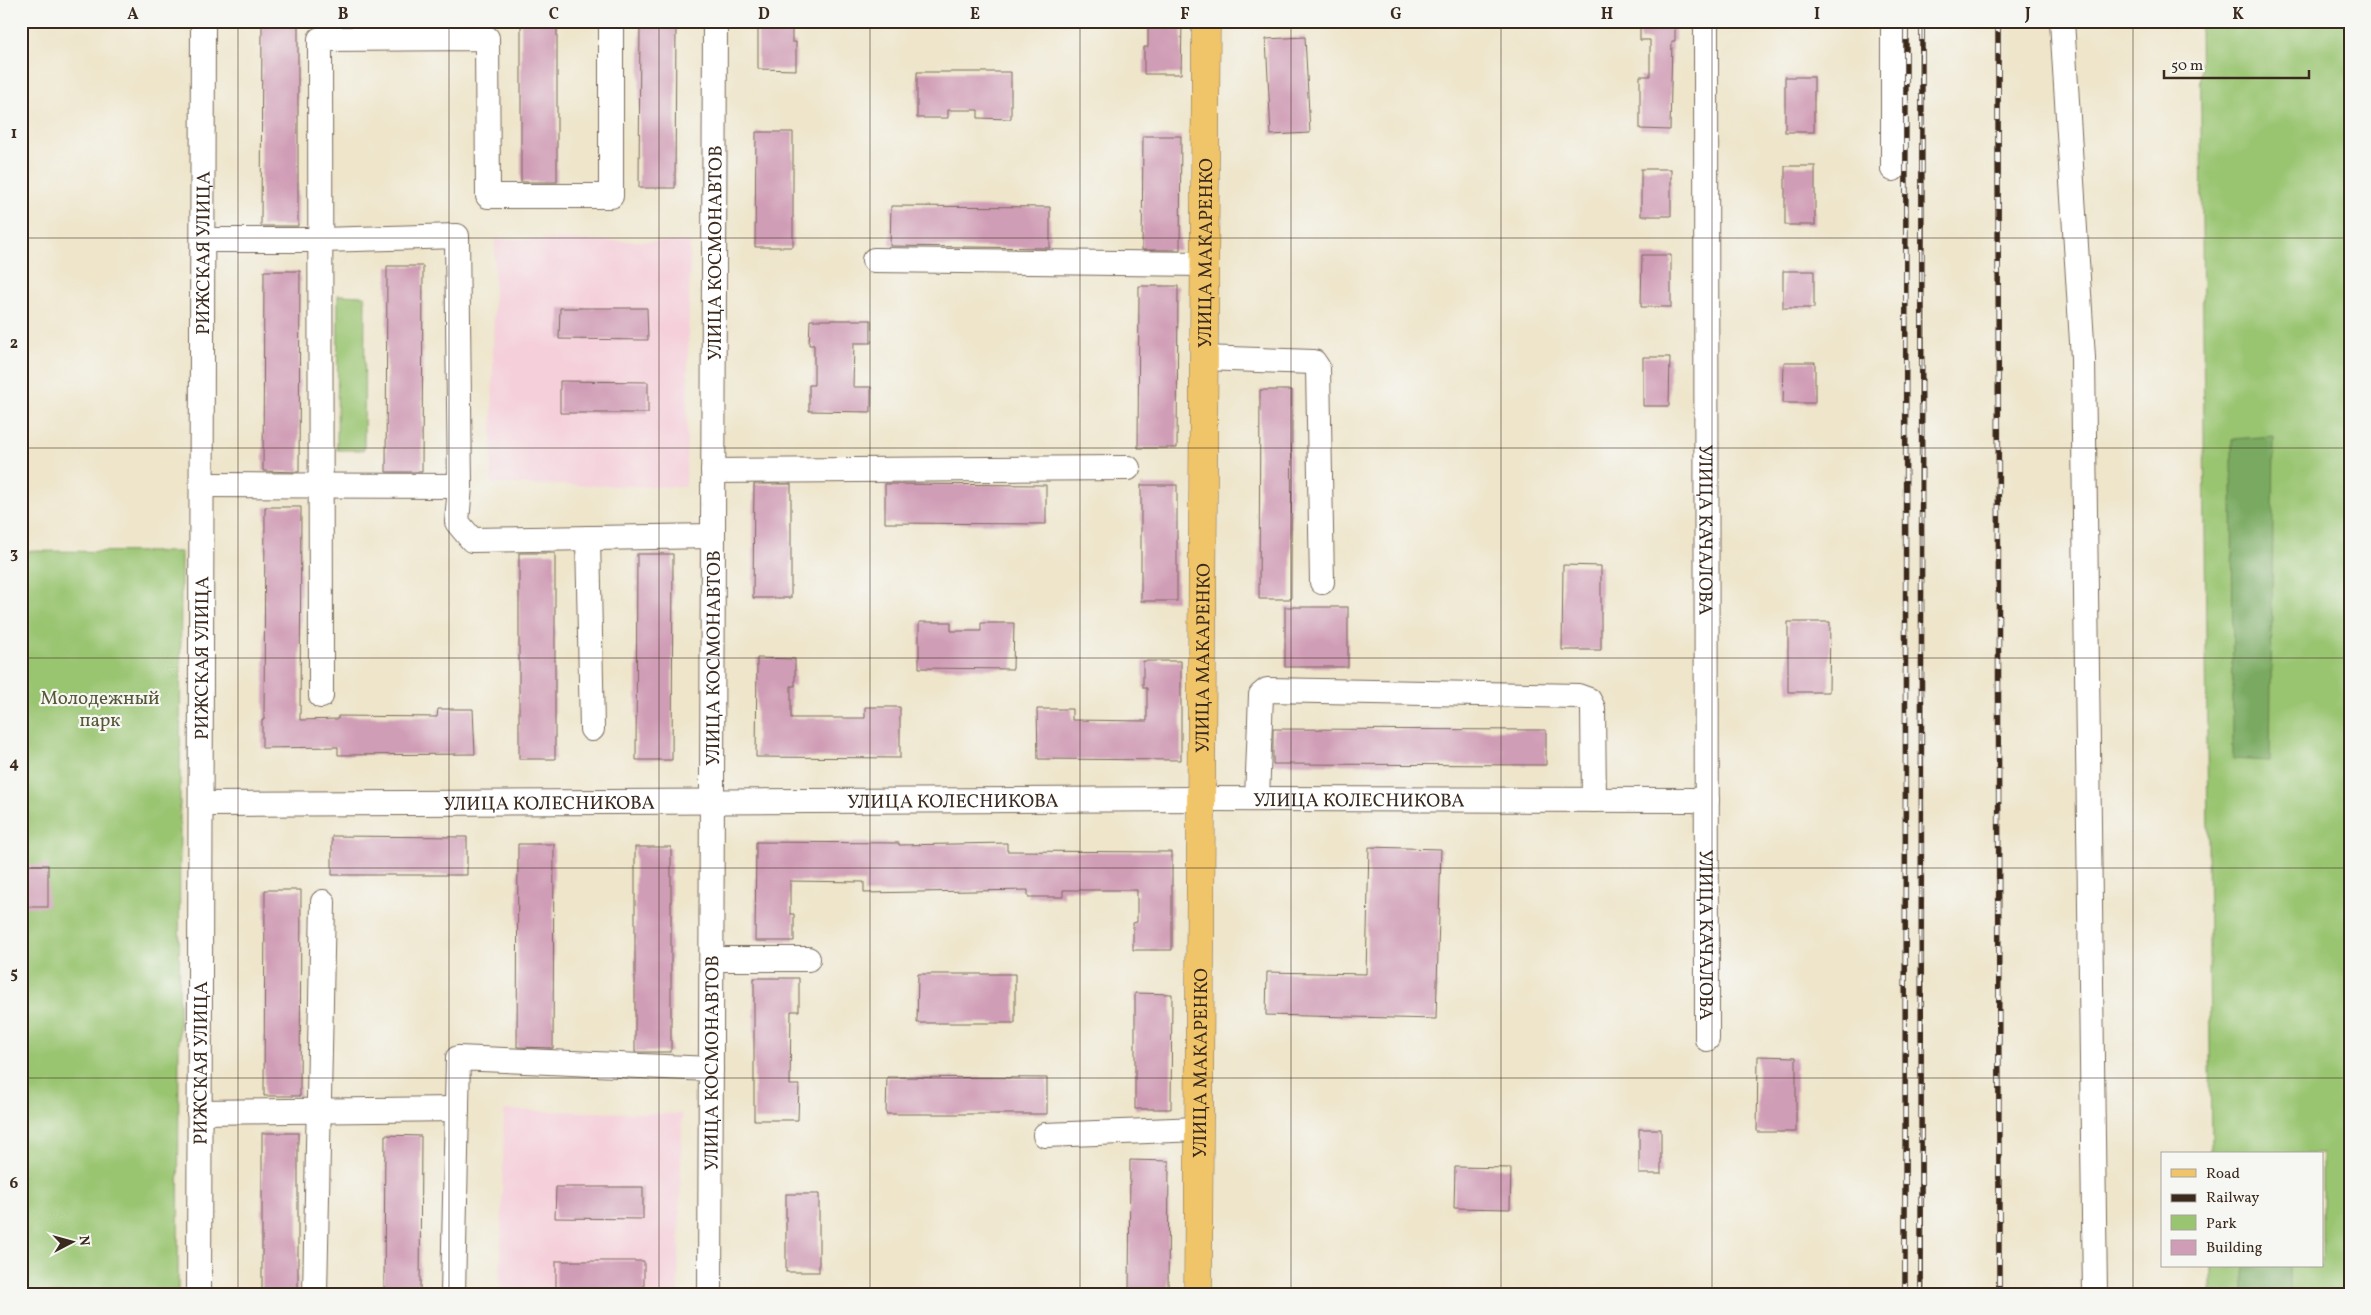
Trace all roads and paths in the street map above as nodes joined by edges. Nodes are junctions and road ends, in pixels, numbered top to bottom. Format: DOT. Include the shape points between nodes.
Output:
graph roads {
  1 [pos="203,21"];
  2 [pos="611,21"];
  3 [pos="715,21"];
  4 [pos="1206,21"];
  5 [pos="1706,21"];
  6 [pos="1893,21"];
  7 [pos="2062,21"];
  8 [pos="1893,169"];
  9 [pos="203,240"];
  10 [pos="322,240"];
  11 [pos="874,260"];
  12 [pos="1204,264"];
  13 [pos="1204,358"];
  14 [pos="1128,468"];
  15 [pos="714,471"];
  16 [pos="202,485"];
  17 [pos="322,485"];
  18 [pos="460,486"];
  19 [pos="713,536"];
  20 [pos="588,538"];
  21 [pos="1322,582"];
  22 [pos="322,696"];
  23 [pos="592,729"];
  24 [pos="1201,799"];
  25 [pos="1257,799"];
  26 [pos="1594,800"];
  27 [pos="1707,800"];
  28 [pos="712,801"];
  29 [pos="200,804"];
  30 [pos="324,902"];
  31 [pos="712,958"];
  32 [pos="808,960"];
  33 [pos="1706,1039"];
  34 [pos="711,1069"];
  35 [pos="457,1109"];
  36 [pos="319,1110"];
  37 [pos="199,1112"];
  38 [pos="1199,1129"];
  39 [pos="1045,1135"];
  40 [pos="199,1294"];
  41 [pos="315,1294"];
  42 [pos="453,1294"];
  43 [pos="710,1294"];
  44 [pos="1198,1294"];
  45 [pos="2095,1294"];
  1 -- 9 [label="street, РИЖСКАЯ УЛИЦА"];
  2 -- 10 [label="street" via="611,196 488,196 487,38 320,39"];
  3 -- 15 [label="street, УЛИЦА КОСМОНАВТОВ"];
  4 -- 12 [label="main road, УЛИЦА МАКАРЕНКО"];
  5 -- 27 [label="street, УЛИЦА КАЧАЛОВА"];
  6 -- 8 [label="street"];
  7 -- 45 [label="street" via="2084,358"];
  9 -- 10 [label="street"];
  9 -- 16 [label="street, РИЖСКАЯ УЛИЦА"];
  10 -- 17 [label="street"];
  10 -- 18 [label="street" via="457,236"];
  11 -- 12 [label="street"];
  12 -- 13 [label="main road, УЛИЦА МАКАРЕНКО"];
  13 -- 21 [label="street" via="1314,362 1318,368"];
  13 -- 24 [label="main road, УЛИЦА МАКАРЕНКО"];
  14 -- 15 [label="street"];
  15 -- 19 [label="street, УЛИЦА КОСМОНАВТОВ"];
  16 -- 17 [label="street"];
  16 -- 29 [label="street, РИЖСКАЯ УЛИЦА"];
  17 -- 18 [label="street"];
  17 -- 22 [label="street"];
  18 -- 20 [label="street" via="457,522 472,540"];
  19 -- 20 [label="street"];
  19 -- 28 [label="street, УЛИЦА КОСМОНАВТОВ"];
  20 -- 23 [label="street"];
  24 -- 25 [label="street, УЛИЦА КОЛЕСНИКОВА"];
  24 -- 28 [label="street, УЛИЦА КОЛЕСНИКОВА"];
  24 -- 38 [label="main road, УЛИЦА МАКАРЕНКО"];
  25 -- 26 [label="street, УЛИЦА КОЛЕСНИКОВА"];
  25 -- 26 [label="street" via="1261,695 1267,690 1578,696 1589,700 1593,708"];
  26 -- 27 [label="street, УЛИЦА КОЛЕСНИКОВА"];
  27 -- 33 [label="street, УЛИЦА КАЧАЛОВА"];
  28 -- 29 [label="street, УЛИЦА КОЛЕСНИКОВА"];
  28 -- 31 [label="street, УЛИЦА КОСМОНАВТОВ"];
  29 -- 37 [label="street, РИЖСКАЯ УЛИЦА"];
  30 -- 36 [label="street"];
  31 -- 32 [label="street"];
  31 -- 34 [label="street, УЛИЦА КОСМОНАВТОВ"];
  34 -- 35 [label="street" via="458,1058"];
  34 -- 43 [label="street, УЛИЦА КОСМОНАВТОВ"];
  35 -- 36 [label="street"];
  35 -- 42 [label="street"];
  36 -- 37 [label="street"];
  36 -- 41 [label="street"];
  37 -- 40 [label="street, РИЖСКАЯ УЛИЦА"];
  38 -- 39 [label="street"];
  38 -- 44 [label="main road, УЛИЦА МАКАРЕНКО"];
}
